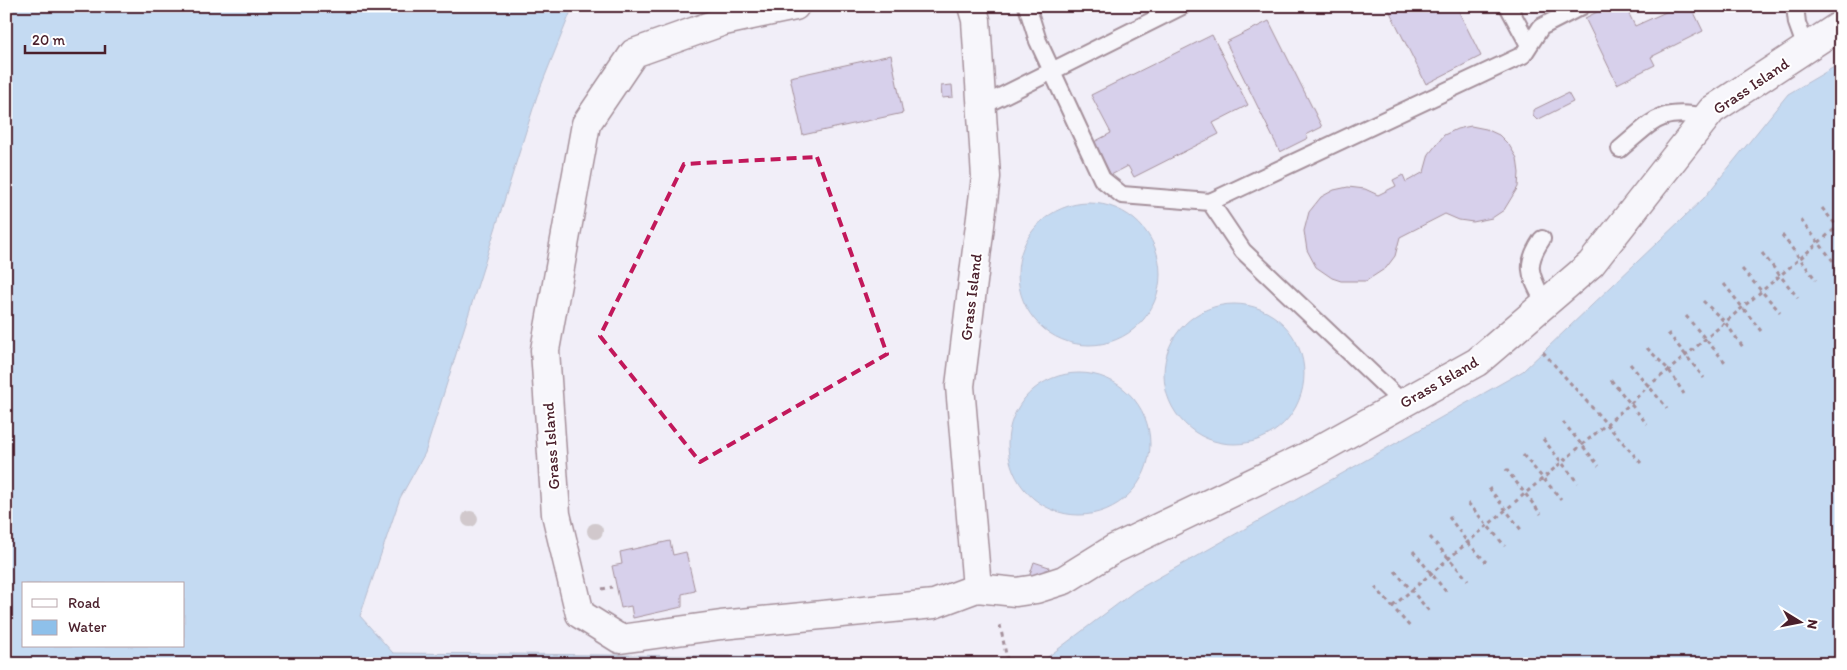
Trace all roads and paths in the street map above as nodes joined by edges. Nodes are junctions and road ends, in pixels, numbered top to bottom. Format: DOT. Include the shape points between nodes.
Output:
graph roads {
  1 [pos="795,6"];
  2 [pos="972,6"];
  3 [pos="1027,6"];
  4 [pos="1182,6"];
  5 [pos="1508,6"];
  6 [pos="1582,6"];
  7 [pos="1795,6"];
  8 [pos="1841,25"];
  9 [pos="1529,45"];
  10 [pos="1806,48"];
  11 [pos="1052,71"];
  12 [pos="982,106"];
  13 [pos="1707,117"];
  14 [pos="1620,149"];
  15 [pos="1210,202"];
  16 [pos="1822,208"];
  17 [pos="1801,220"];
  18 [pos="1837,227"];
  19 [pos="1841,231"];
  20 [pos="1782,235"];
  21 [pos="1542,239"];
  22 [pos="1820,242"];
  23 [pos="1762,253"];
  24 [pos="1800,258"];
  25 [pos="1837,266"];
  26 [pos="1742,269"];
  27 [pos="1781,275"];
  28 [pos="1816,280"];
  29 [pos="1724,284"];
  30 [pos="1798,298"];
  31 [pos="1703,301"];
  32 [pos="1545,304"];
  33 [pos="1744,307"];
  34 [pos="1780,312"];
  35 [pos="1686,316"];
  36 [pos="1726,322"];
  37 [pos="1762,330"];
  38 [pos="1668,333"];
  39 [pos="1706,339"];
  40 [pos="1647,348"];
  41 [pos="1743,348"];
  42 [pos="1543,352"];
  43 [pos="1687,355"];
  44 [pos="1725,362"];
  45 [pos="1630,364"];
  46 [pos="1670,370"];
  47 [pos="1704,378"];
  48 [pos="1611,380"];
  49 [pos="1648,386"];
  50 [pos="1684,394"];
  51 [pos="1403,403"];
  52 [pos="1630,404"];
  53 [pos="1667,408"];
  54 [pos="1563,422"];
  55 [pos="1606,424"];
  56 [pos="1647,424"];
  57 [pos="1543,439"];
  58 [pos="1582,444"];
  59 [pos="1523,454"];
  60 [pos="1562,462"];
  61 [pos="1641,464"];
  62 [pos="1599,466"];
  63 [pos="1506,469"];
  64 [pos="1543,477"];
  65 [pos="1578,483"];
  66 [pos="1489,488"];
  67 [pos="1525,493"];
  68 [pos="1561,499"];
  69 [pos="1468,503"];
  70 [pos="1507,509"];
  71 [pos="1542,514"];
  72 [pos="1449,517"];
  73 [pos="1488,525"];
  74 [pos="1522,531"];
  75 [pos="1430,536"];
  76 [pos="1467,542"];
  77 [pos="1505,546"];
  78 [pos="1413,551"];
  79 [pos="1450,557"];
  80 [pos="1486,562"];
  81 [pos="1395,571"];
  82 [pos="1430,574"];
  83 [pos="1468,580"];
  84 [pos="1375,587"];
  85 [pos="977,588"];
  86 [pos="1411,590"];
  87 [pos="1448,594"];
  88 [pos="1393,606"];
  89 [pos="1430,611"];
  90 [pos="1000,625"];
  91 [pos="1411,628"];
  92 [pos="1008,664"];
  1 -- 85 [label="street, Grass Island" via="724,21 634,52 586,124 544,350 556,514 580,614 620,639 721,625 934,604"];
  2 -- 12 [label="street, Grass Island" via="976,20"];
  3 -- 11 [label="lane"];
  4 -- 11 [label="lane"];
  5 -- 9 [label="lane"];
  6 -- 9 [label="lane" via="1541,26"];
  7 -- 10 [label="lane"];
  8 -- 10 [label="street, Grass Island"];
  9 -- 15 [label="lane" via="1523,54"];
  10 -- 13 [label="street, Grass Island" via="1712,110"];
  11 -- 12 [label="lane"];
  11 -- 15 [label="lane" via="1102,179 1115,190 1122,195"];
  12 -- 85 [label="street, Grass Island" via="986,177 960,386"];
  13 -- 14 [label="lane" via="1684,113 1659,117"];
  13 -- 32 [label="street, Grass Island" via="1591,264"];
  15 -- 51 [label="lane" via="1243,252"];
  16 -- 18 [label="path"];
  17 -- 22 [label="path"];
  18 -- 19 [label="path"];
  18 -- 22 [label="path"];
  20 -- 24 [label="path"];
  21 -- 32 [label="lane" via="1532,254 1529,270"];
  22 -- 24 [label="path"];
  22 -- 25 [label="path"];
  23 -- 27 [label="path"];
  24 -- 27 [label="path"];
  24 -- 28 [label="path"];
  26 -- 34 [label="path"];
  27 -- 30 [label="path"];
  27 -- 33 [label="path"];
  29 -- 33 [label="path"];
  31 -- 36 [label="path"];
  32 -- 51 [label="street, Grass Island" via="1477,362"];
  33 -- 36 [label="path"];
  33 -- 37 [label="path"];
  35 -- 39 [label="path"];
  36 -- 39 [label="path"];
  36 -- 41 [label="path"];
  38 -- 43 [label="path"];
  39 -- 43 [label="path"];
  39 -- 44 [label="path"];
  40 -- 46 [label="path"];
  42 -- 55 [label="path"];
  43 -- 46 [label="path"];
  43 -- 47 [label="path"];
  45 -- 49 [label="path"];
  46 -- 49 [label="path"];
  46 -- 50 [label="path"];
  48 -- 52 [label="path"];
  49 -- 52 [label="path"];
  49 -- 53 [label="path"];
  51 -- 85 [label="street, Grass Island" via="1306,457 1114,549 1064,580 1016,592"];
  52 -- 55 [label="path"];
  52 -- 56 [label="path"];
  54 -- 58 [label="path"];
  55 -- 58 [label="path"];
  55 -- 61 [label="path"];
  57 -- 60 [label="path"];
  58 -- 60 [label="path"];
  58 -- 62 [label="path"];
  59 -- 64 [label="path"];
  60 -- 64 [label="path"];
  60 -- 65 [label="path"];
  63 -- 67 [label="path"];
  64 -- 67 [label="path"];
  64 -- 68 [label="path"];
  66 -- 70 [label="path"];
  67 -- 70 [label="path"];
  67 -- 71 [label="path"];
  69 -- 73 [label="path"];
  70 -- 73 [label="path"];
  70 -- 74 [label="path"];
  72 -- 76 [label="path"];
  73 -- 76 [label="path"];
  73 -- 77 [label="path"];
  75 -- 79 [label="path"];
  76 -- 79 [label="path"];
  76 -- 80 [label="path"];
  78 -- 82 [label="path"];
  79 -- 82 [label="path"];
  79 -- 83 [label="path"];
  81 -- 86 [label="path"];
  82 -- 86 [label="path"];
  82 -- 87 [label="path"];
  84 -- 88 [label="path"];
  86 -- 88 [label="path"];
  86 -- 89 [label="path"];
  88 -- 91 [label="path"];
  90 -- 92 [label="path"];
}
